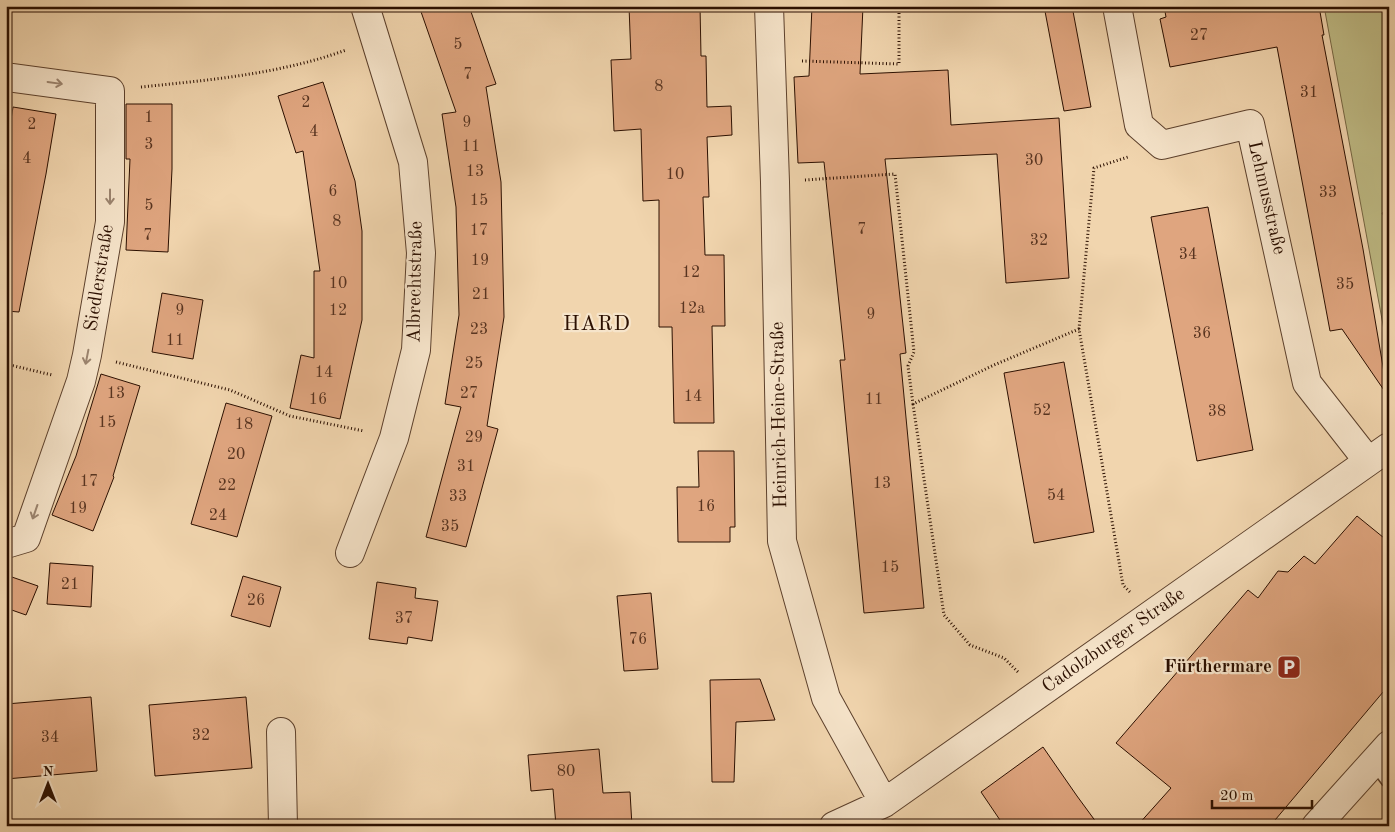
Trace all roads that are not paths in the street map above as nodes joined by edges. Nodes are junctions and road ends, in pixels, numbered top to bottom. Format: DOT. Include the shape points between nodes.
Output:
graph roads {
  1 [pos="366,6"];
  2 [pos="769,6"];
  3 [pos="1117,6"];
  4 [pos="6,77"];
  5 [pos="1378,454"];
  6 [pos="6,544"];
  7 [pos="350,553"];
  8 [pos="281,732"];
  9 [pos="1384,762"];
  10 [pos="884,803"];
  11 [pos="283,826"];
  12 [pos="834,826"];
  13 [pos="1316,826"];
  1 -- 7 [label="street, Albrechtstraße" via="413,162 421,253 416,350 394,438"];
  2 -- 10 [label="street, Heinrich-Heine-Straße" via="782,541 826,698"];
  3 -- 5 [label="street, Lehmusstraße" via="1139,125 1162,145 1250,124 1307,383"];
  4 -- 6 [label="street, Siedlerstraße, one-way" via="110,91 110,222 82,381 26,538"];
  5 -- 10 [label="street, Cadolzburger Straße"];
  8 -- 11 [label="street"];
  9 -- 13 [label="street"];
  10 -- 12 [label="street, Cadolzburger Straße"];
}
